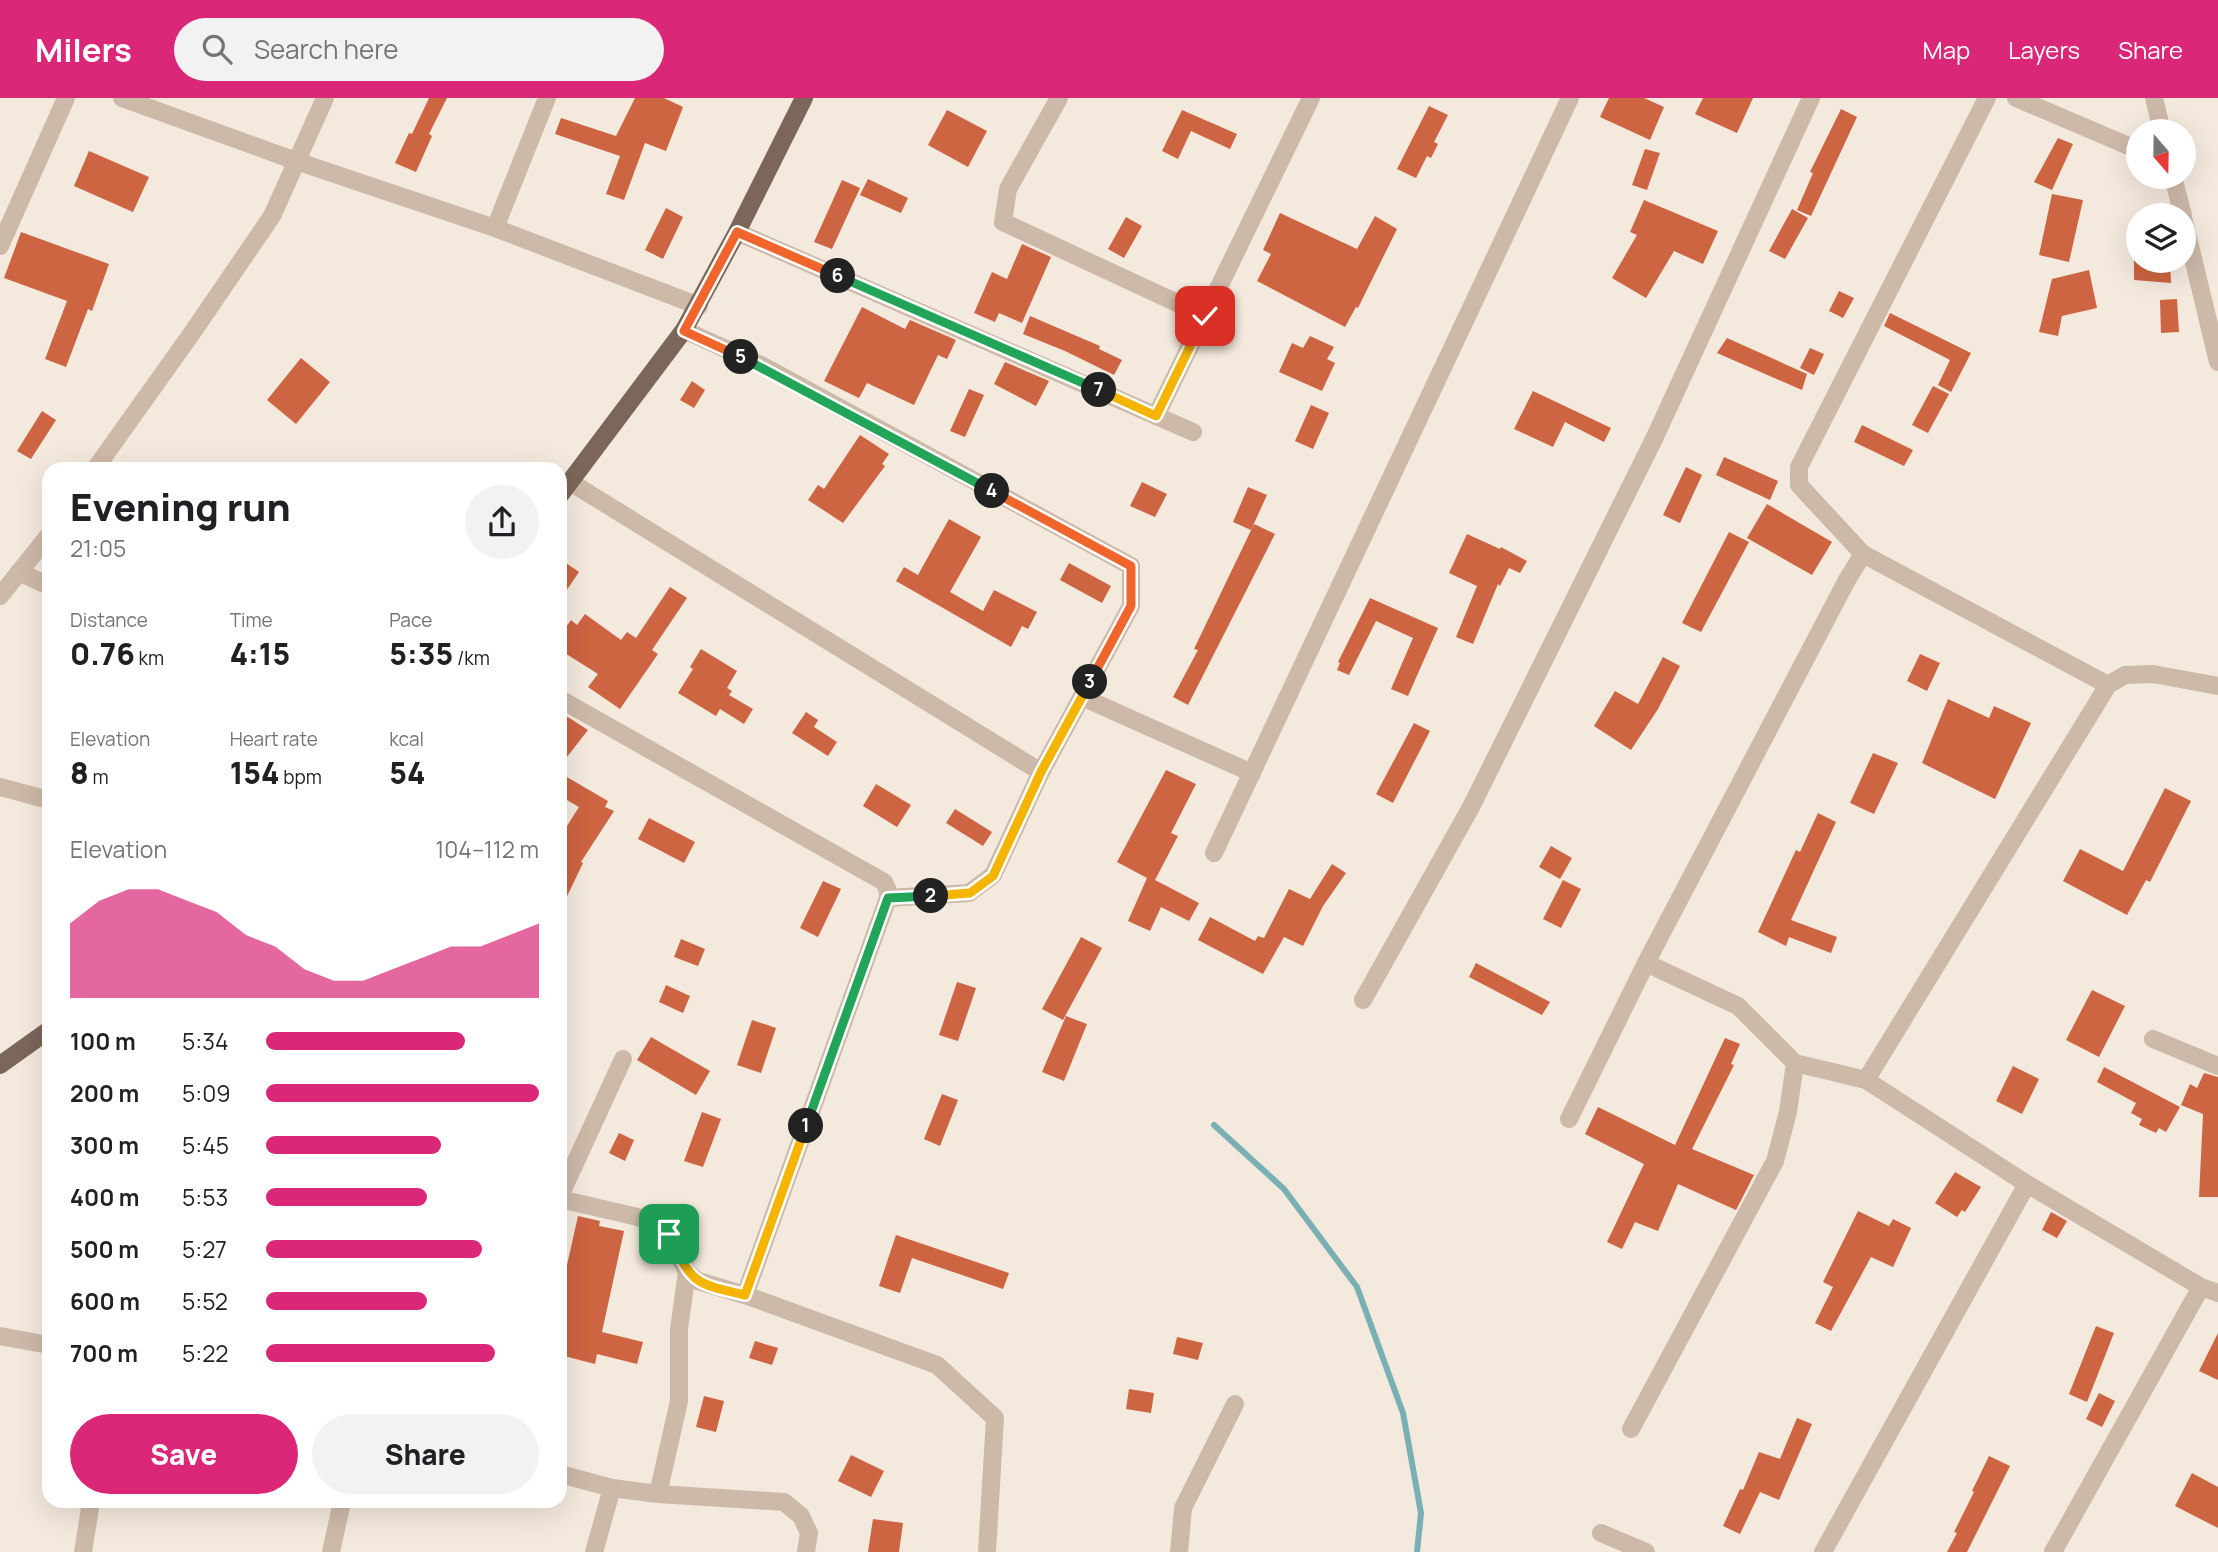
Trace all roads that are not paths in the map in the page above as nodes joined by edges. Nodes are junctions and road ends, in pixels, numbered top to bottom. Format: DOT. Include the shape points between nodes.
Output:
graph roads {
  1 [pos="66,98"];
  2 [pos="122,98"];
  3 [pos="325,98"];
  4 [pos="547,98"];
  5 [pos="804,98"];
  6 [pos="1059,98"];
  7 [pos="1311,98"];
  8 [pos="1570,98"];
  9 [pos="1811,98"];
  10 [pos="1987,98"];
  11 [pos="2016,98"];
  12 [pos="2154,98"];
  13 [pos="2159,119"];
  14 [pos="2126,145"];
  15 [pos="296,161"];
  16 [pos="495,228"];
  17 [pos="737,232"];
  18 [pos="0,246"];
  19 [pos="2196,269"];
  20 [pos="699,306"];
  21 [pos="1205,316"];
  22 [pos="684,331"];
  23 [pos="2217,352"];
  24 [pos="1156,416"];
  25 [pos="1193,432"];
  26 [pos="100,462"];
  27 [pos="567,486"];
  28 [pos="567,490"];
  29 [pos="42,544"];
  30 [pos="1863,554"];
  31 [pos="19,572"];
  32 [pos="42,583"];
  33 [pos="0,596"];
  34 [pos="2108,685"];
  35 [pos="2218,686"];
  36 [pos="1082,697"];
  37 [pos="567,703"];
  38 [pos="1041,772"];
  39 [pos="1252,773"];
  40 [pos="0,786"];
  41 [pos="42,798"];
  42 [pos="1214,853"];
  43 [pos="888,898"];
  44 [pos="1646,963"];
  45 [pos="1363,1000"];
  46 [pos="42,1035"];
  47 [pos="2153,1039"];
  48 [pos="623,1059"];
  49 [pos="1795,1063"];
  50 [pos="0,1065"];
  51 [pos="2218,1066"];
  52 [pos="1866,1080"];
  53 [pos="1569,1119"];
  54 [pos="567,1182"];
  55 [pos="2027,1184"];
  56 [pos="567,1199"];
  57 [pos="687,1272"];
  58 [pos="2210,1290"];
  59 [pos="745,1295"];
  60 [pos="0,1336"];
  61 [pos="42,1344"];
  62 [pos="1235,1404"];
  63 [pos="1631,1429"];
  64 [pos="567,1476"];
  65 [pos="611,1488"];
  66 [pos="658,1494"];
  67 [pos="90,1508"];
  68 [pos="341,1508"];
  69 [pos="1601,1533"];
  70 [pos="83,1552"];
  71 [pos="331,1552"];
  72 [pos="594,1552"];
  73 [pos="806,1552"];
  74 [pos="988,1552"];
  75 [pos="1179,1552"];
  76 [pos="1646,1552"];
  77 [pos="1823,1552"];
  78 [pos="2053,1552"];
  1 -- 18 [label="street"];
  2 -- 15 [label="street"];
  3 -- 15 [label="street"];
  4 -- 16 [label="street"];
  5 -- 17 [label="main road"];
  6 -- 21 [label="street" via="1008,190 1003,222"];
  7 -- 21 [label="street"];
  8 -- 39 [label="street"];
  9 -- 45 [label="street" via="1642,464 1471,807"];
  10 -- 30 [label="street" via="1799,467 1798,485"];
  11 -- 14 [label="street"];
  12 -- 13 [label="street"];
  15 -- 16 [label="street"];
  15 -- 26 [label="street" via="272,216"];
  16 -- 20 [label="street"];
  17 -- 20 [label="main road"];
  17 -- 24 [label="street"];
  19 -- 23 [label="street"];
  20 -- 22 [label="main road"];
  21 -- 24 [label="street"];
  22 -- 27 [label="main road"];
  22 -- 36 [label="street" via="761,365 1131,566 1131,606"];
  24 -- 25 [label="street"];
  28 -- 38 [label="street"];
  29 -- 31 [label="street"];
  30 -- 34 [label="street"];
  30 -- 44 [label="street"];
  31 -- 32 [label="street"];
  31 -- 33 [label="street"];
  34 -- 35 [label="street" via="2124,675 2153,674"];
  34 -- 52 [label="street"];
  36 -- 38 [label="street"];
  36 -- 39 [label="street"];
  37 -- 43 [label="street" via="884,882"];
  38 -- 43 [label="street" via="993,876 970,893"];
  39 -- 42 [label="street"];
  40 -- 41 [label="street"];
  43 -- 59 [label="street"];
  44 -- 49 [label="street" via="1738,1006"];
  44 -- 53 [label="street"];
  46 -- 50 [label="main road"];
  47 -- 51 [label="street"];
  48 -- 54 [label="street"];
  49 -- 52 [label="street"];
  49 -- 63 [label="street" via="1775,1161"];
  52 -- 55 [label="street"];
  55 -- 58 [label="street"];
  55 -- 77 [label="street"];
  56 -- 57 [label="street" via="642,1217 669,1234"];
  57 -- 59 [label="street" via="698,1281"];
  57 -- 66 [label="street" via="679,1329 679,1401"];
  58 -- 78 [label="street"];
  59 -- 74 [label="street" via="937,1365 995,1418"];
  60 -- 61 [label="street"];
  62 -- 75 [label="street" via="1183,1508"];
  64 -- 65 [label="street"];
  65 -- 66 [label="street"];
  65 -- 72 [label="street"];
  66 -- 73 [label="street" via="785,1502 801,1516 808,1533"];
  67 -- 70 [label="street"];
  68 -- 71 [label="street"];
  69 -- 76 [label="street"];
}
